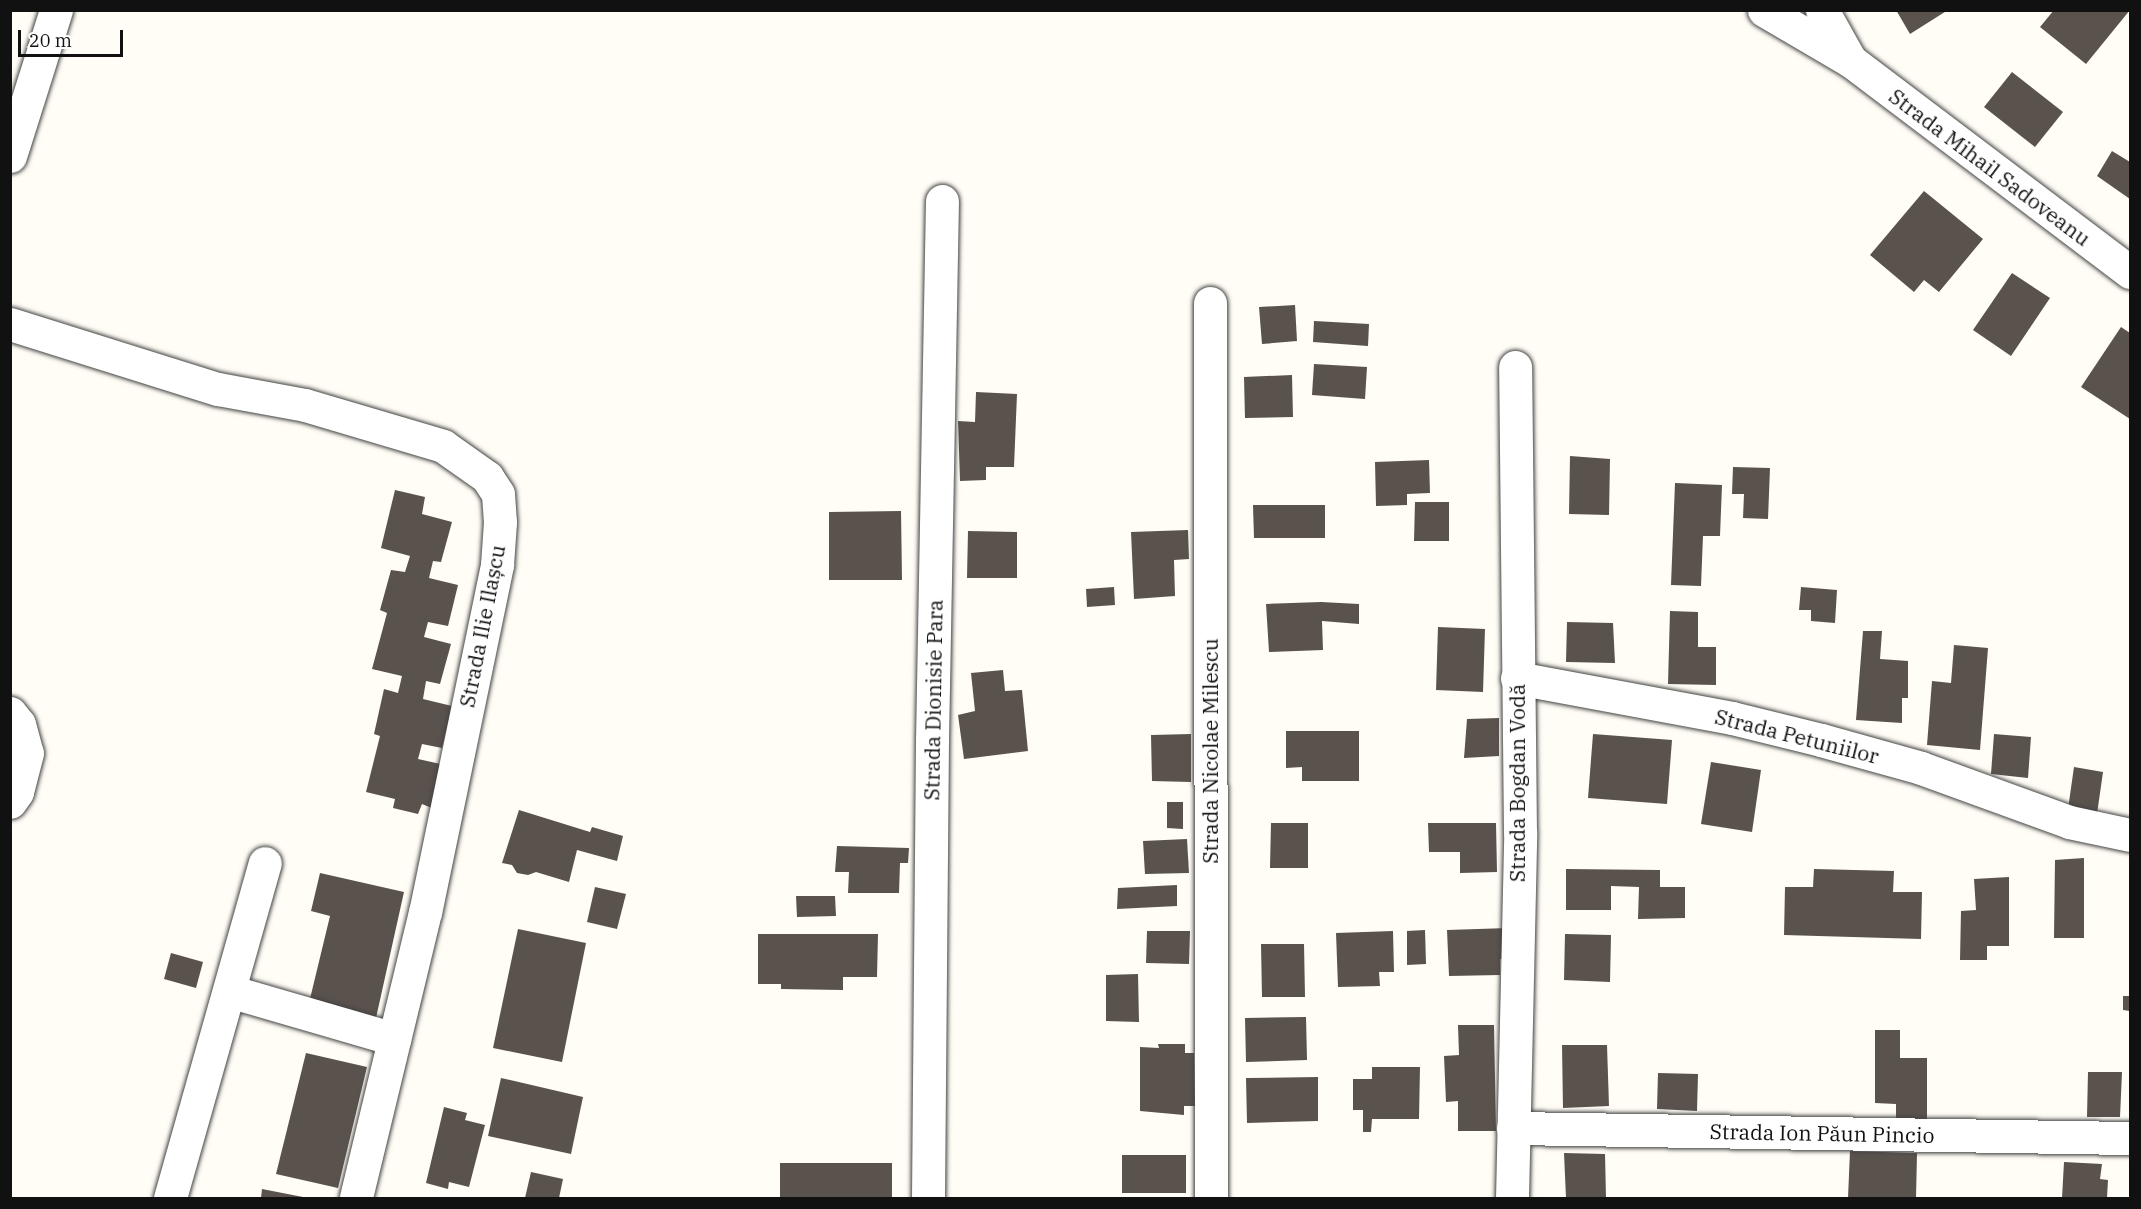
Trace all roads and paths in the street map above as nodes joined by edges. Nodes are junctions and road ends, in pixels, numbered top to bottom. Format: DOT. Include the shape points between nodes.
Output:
graph roads {
  1 [pos="56,10"];
  2 [pos="1764,10"];
  3 [pos="1822,10"];
  4 [pos="1851,61"];
  5 [pos="10,156"];
  6 [pos="942,201"];
  7 [pos="2130,272"];
  8 [pos="1209,303"];
  9 [pos="10,324"];
  10 [pos="1515,368"];
  11 [pos="1517,678"];
  12 [pos="10,713"];
  13 [pos="10,802"];
  14 [pos="2130,836"];
  15 [pos="265,863"];
  16 [pos="229,991"];
  17 [pos="394,1039"];
  18 [pos="1513,1128"];
  19 [pos="2130,1137"];
  20 [pos="170,1198"];
  21 [pos="356,1198"];
  22 [pos="928,1198"];
  23 [pos="1211,1198"];
  24 [pos="1512,1198"];
  1 -- 5 [label="street"];
  2 -- 4 [label="street, Strada Mihail Sadoveanu"];
  3 -- 4 [label="street, Strada Mihail Sadoveanu"];
  4 -- 7 [label="street, Strada Mihail Sadoveanu"];
  6 -- 22 [label="street, Strada Dionisie Para"];
  8 -- 23 [label="street, Strada Nicolae Milescu"];
  9 -- 17 [label="street, Strada Ilie Ilașcu" via="218,388 306,405 442,446 487,477 498,494 497,565"];
  10 -- 11 [label="street, Strada Bogdan Vodă"];
  11 -- 14 [label="street, Strada Petuniilor" via="1732,718 1821,740 1944,775 2069,822"];
  11 -- 18 [label="street, Strada Bogdan Vodă" via="1520,832"];
  12 -- 13 [label="street" via="19,724 27,753 17,792"];
  15 -- 16 [label="street"];
  16 -- 17 [label="street"];
  16 -- 20 [label="street"];
  17 -- 21 [label="street, Strada Ilie Ilașcu"];
  18 -- 19 [label="street, Strada Ion Păun Pincio"];
  18 -- 24 [label="street, Strada Bogdan Vodă"];
}
